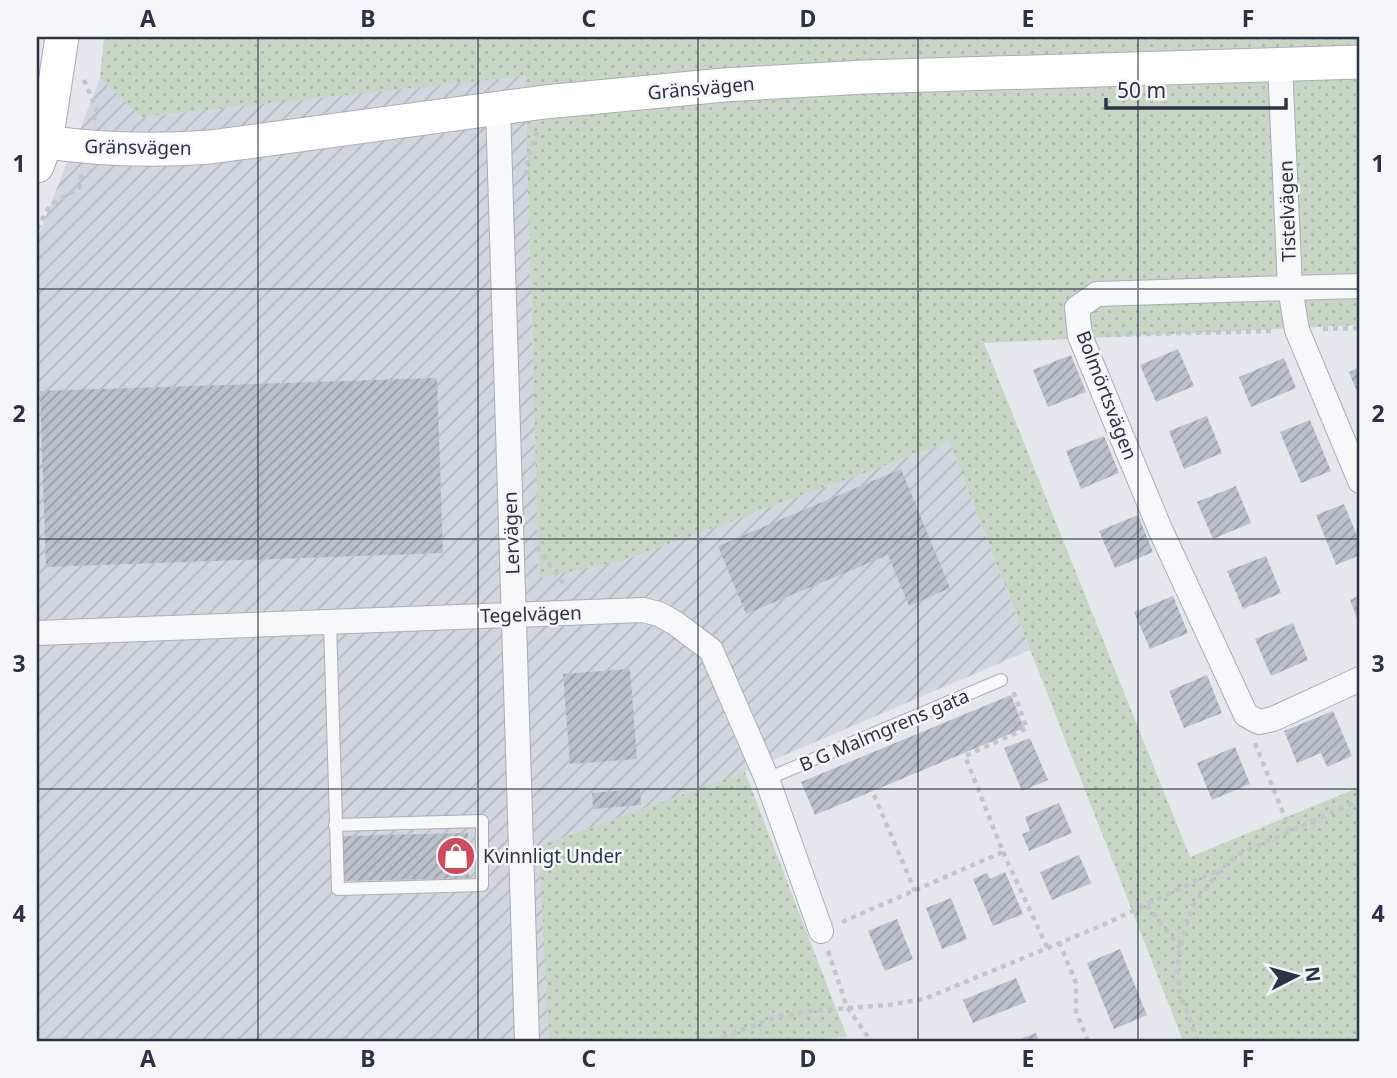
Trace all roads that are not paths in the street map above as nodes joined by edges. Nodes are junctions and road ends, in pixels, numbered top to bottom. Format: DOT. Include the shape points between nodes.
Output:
graph roads {
  1 [pos="62,37"];
  2 [pos="1360,62"];
  3 [pos="1280,64"];
  4 [pos="498,108"];
  5 [pos="41,154"];
  6 [pos="1360,286"];
  7 [pos="1290,288"];
  8 [pos="1360,481"];
  9 [pos="514,615"];
  10 [pos="330,622"];
  11 [pos="37,632"];
  12 [pos="1360,679"];
  13 [pos="1001,680"];
  14 [pos="767,779"];
  15 [pos="335,825"];
  16 [pos="821,931"];
  17 [pos="527,1041"];
  1 -- 5 [label="street"];
  2 -- 3 [label="street, Gränsvägen"];
  3 -- 4 [label="street, Gränsvägen" via="864,77 724,85"];
  3 -- 7 [label="street, Tistelvägen"];
  4 -- 5 [label="street, Gränsvägen" via="210,148 87,148"];
  4 -- 9 [label="street, Lervägen"];
  6 -- 7 [label="street, Tistelvägen"];
  7 -- 8 [label="street" via="1297,330"];
  7 -- 12 [label="street, Bolmörtsvägen" via="1097,294 1077,308 1080,336 1160,529 1246,715 1258,722 1273,719"];
  9 -- 10 [label="street, Tegelvägen"];
  9 -- 14 [label="street, Tegelvägen" via="643,611 675,623 711,650"];
  9 -- 17 [label="street, Lervägen"];
  10 -- 11 [label="street, Tegelvägen"];
  10 -- 15 [label="lane"];
  13 -- 14 [label="lane, B G Malmgrens gata"];
  14 -- 16 [label="street, Tegelvägen"];
  15 -- 15 [label="lane" via="482,821 482,885 338,890"];
}
